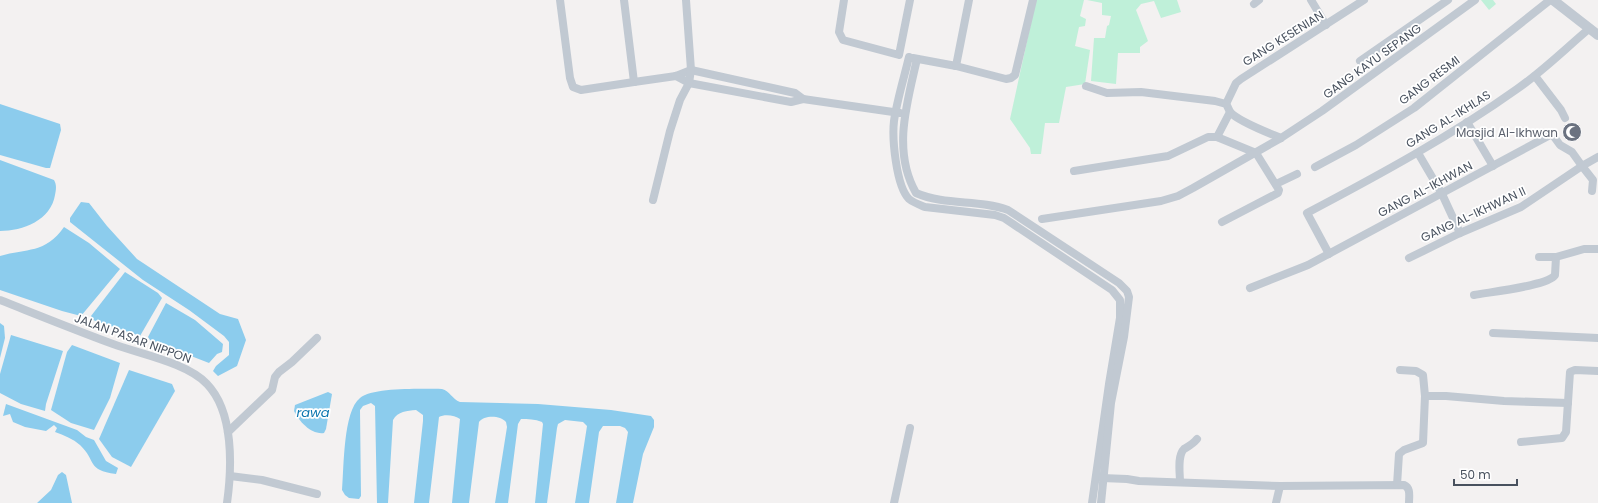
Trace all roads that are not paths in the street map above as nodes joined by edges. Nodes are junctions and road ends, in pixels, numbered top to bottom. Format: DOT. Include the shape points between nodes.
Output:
graph roads {
  1 [pos="560,0"];
  2 [pos="624,0"];
  3 [pos="686,0"];
  4 [pos="844,0"];
  5 [pos="910,0"];
  6 [pos="969,0"];
  7 [pos="1033,0"];
  8 [pos="1311,0"];
  9 [pos="1364,0"];
  10 [pos="1448,0"];
  11 [pos="1475,0"];
  12 [pos="1552,0"];
  13 [pos="1326,25"];
  14 [pos="1590,28"];
  15 [pos="1598,35"];
  16 [pos="899,55"];
  17 [pos="913,58"];
  18 [pos="1360,61"];
  19 [pos="956,66"];
  20 [pos="691,70"];
  21 [pos="712,75"];
  22 [pos="676,76"];
  23 [pos="1535,76"];
  24 [pos="634,82"];
  25 [pos="689,83"];
  26 [pos="1086,86"];
  27 [pos="710,87"];
  28 [pos="803,99"];
  29 [pos="1228,108"];
  30 [pos="896,112"];
  31 [pos="905,114"];
  32 [pos="1565,118"];
  33 [pos="1467,122"];
  34 [pos="1217,137"];
  35 [pos="1281,138"];
  36 [pos="1256,153"];
  37 [pos="1418,153"];
  38 [pos="1598,156"];
  39 [pos="1493,166"];
  40 [pos="1582,166"];
  41 [pos="1315,167"];
  42 [pos="1074,171"];
  43 [pos="1297,174"];
  44 [pos="1276,184"];
  45 [pos="907,186"];
  46 [pos="1592,191"];
  47 [pos="1442,194"];
  48 [pos="653,200"];
  49 [pos="1008,210"];
  50 [pos="1004,218"];
  51 [pos="1042,219"];
  52 [pos="1222,222"];
  53 [pos="1460,233"];
  54 [pos="1598,249"];
  55 [pos="1330,254"];
  56 [pos="1539,257"];
  57 [pos="1556,257"];
  58 [pos="1409,258"];
  59 [pos="1250,288"];
  60 [pos="1474,295"];
  61 [pos="0,300"];
  62 [pos="1493,333"];
  63 [pos="317,338"];
  64 [pos="1598,338"];
  65 [pos="1400,370"];
  66 [pos="1598,371"];
  67 [pos="1111,385"];
  68 [pos="1425,396"];
  69 [pos="1568,403"];
  70 [pos="910,428"];
  71 [pos="228,432"];
  72 [pos="1104,436"];
  73 [pos="1197,439"];
  74 [pos="1521,442"];
  75 [pos="230,476"];
  76 [pos="1102,478"];
  77 [pos="1180,482"];
  78 [pos="1397,485"];
  79 [pos="1280,486"];
  80 [pos="317,494"];
  81 [pos="227,503"];
  82 [pos="894,503"];
  83 [pos="1092,503"];
  84 [pos="1101,503"];
  85 [pos="1276,503"];
  86 [pos="1409,503"];
  1 -- 24 [label="street" via="573,87 581,90"];
  2 -- 24 [label="street"];
  3 -- 20 [label="street"];
  4 -- 16 [label="street" via="839,32 844,40"];
  5 -- 16 [label="street"];
  6 -- 19 [label="street"];
  7 -- 19 [label="street" via="1015,75 1012,78 1006,79"];
  8 -- 13 [label="street"];
  9 -- 13 [label="street, GANG KESENIAN"];
  10 -- 18 [label="street"];
  11 -- 35 [label="street, GANG KAYU SEPANG"];
  12 -- 14 [label="street"];
  12 -- 41 [label="street, GANG RESMI" via="1414,108 1356,145"];
  13 -- 29 [label="street, GANG KESENIAN" via="1240,79 1236,83"];
  14 -- 15 [label="street"];
  14 -- 23 [label="street, GANG AL-IKHLAS"];
  16 -- 17 [label="street"];
  17 -- 19 [label="street"];
  17 -- 30 [label="street"];
  17 -- 31 [label="street"];
  20 -- 21 [label="street"];
  20 -- 22 [label="street"];
  20 -- 25 [label="street"];
  21 -- 27 [label="street"];
  21 -- 28 [label="street" via="795,93"];
  22 -- 24 [label="street"];
  22 -- 25 [label="street"];
  23 -- 32 [label="street"];
  23 -- 33 [label="street, GANG AL-IKHLAS"];
  25 -- 27 [label="street"];
  25 -- 48 [label="street" via="674,118"];
  26 -- 29 [label="street" via="1107,93 1142,92 1215,101"];
  27 -- 28 [label="street" via="791,102"];
  28 -- 30 [label="street"];
  29 -- 34 [label="street, GANG KESENIAN"];
  29 -- 35 [label="street" via="1256,128"];
  30 -- 31 [label="street"];
  30 -- 45 [label="street" via="895,153 898,171"];
  31 -- 45 [label="street" via="903,132"];
  33 -- 37 [label="street, GANG AL-IKHLAS"];
  33 -- 39 [label="street"];
  34 -- 36 [label="street"];
  34 -- 42 [label="street" via="1208,136 1168,156"];
  35 -- 36 [label="street, GANG KAYU SEPANG"];
  36 -- 44 [label="street"];
  36 -- 51 [label="street, GANG KAYU SEPANG" via="1183,193 1162,201"];
  37 -- 47 [label="street"];
  37 -- 55 [label="street, GANG AL-IKHLAS" via="1307,213"];
  38 -- 40 [label="street"];
  39 -- 40 [label="street, GANG AL-IKHWAN" via="1552,134 1560,145 1572,152"];
  39 -- 47 [label="street, GANG AL-IKHWAN"];
  40 -- 46 [label="street" via="1593,180"];
  40 -- 53 [label="street, GANG AL-IKHWAN II" via="1521,207"];
  43 -- 44 [label="street"];
  44 -- 52 [label="street" via="1278,193"];
  45 -- 49 [label="street" via="925,197"];
  45 -- 50 [label="street" via="908,198 926,207"];
  47 -- 53 [label="street"];
  47 -- 55 [label="street, GANG AL-IKHWAN"];
  49 -- 50 [label="street"];
  49 -- 67 [label="street" via="1119,283 1127,291 1129,297 1124,337"];
  50 -- 67 [label="street" via="1118,295 1121,312"];
  53 -- 58 [label="street, GANG AL-IKHWAN II"];
  54 -- 57 [label="street" via="1584,249"];
  55 -- 59 [label="street, GANG AL-IKHWAN"];
  56 -- 57 [label="street"];
  57 -- 60 [label="street" via="1555,275 1550,280"];
  61 -- 71 [label="street, JALAN PASAR NIPPON" via="193,373 207,384 217,399"];
  62 -- 64 [label="street"];
  63 -- 71 [label="street" via="279,372 269,393"];
  65 -- 68 [label="street" via="1416,371 1424,375"];
  66 -- 69 [label="street" via="1570,372"];
  67 -- 72 [label="street"];
  68 -- 69 [label="street"];
  68 -- 78 [label="street" via="1423,444 1399,454"];
  69 -- 74 [label="street" via="1566,432 1562,438"];
  70 -- 82 [label="street"];
  71 -- 75 [label="street, JALAN PASAR NIPPON"];
  72 -- 76 [label="street"];
  72 -- 83 [label="street"];
  73 -- 77 [label="street" via="1180,456"];
  75 -- 80 [label="street" via="262,480"];
  75 -- 81 [label="street, JALAN PASAR NIPPON"];
  76 -- 77 [label="street"];
  76 -- 84 [label="street"];
  77 -- 79 [label="street"];
  78 -- 79 [label="street"];
  78 -- 86 [label="street" via="1407,486"];
  79 -- 85 [label="street"];
}
